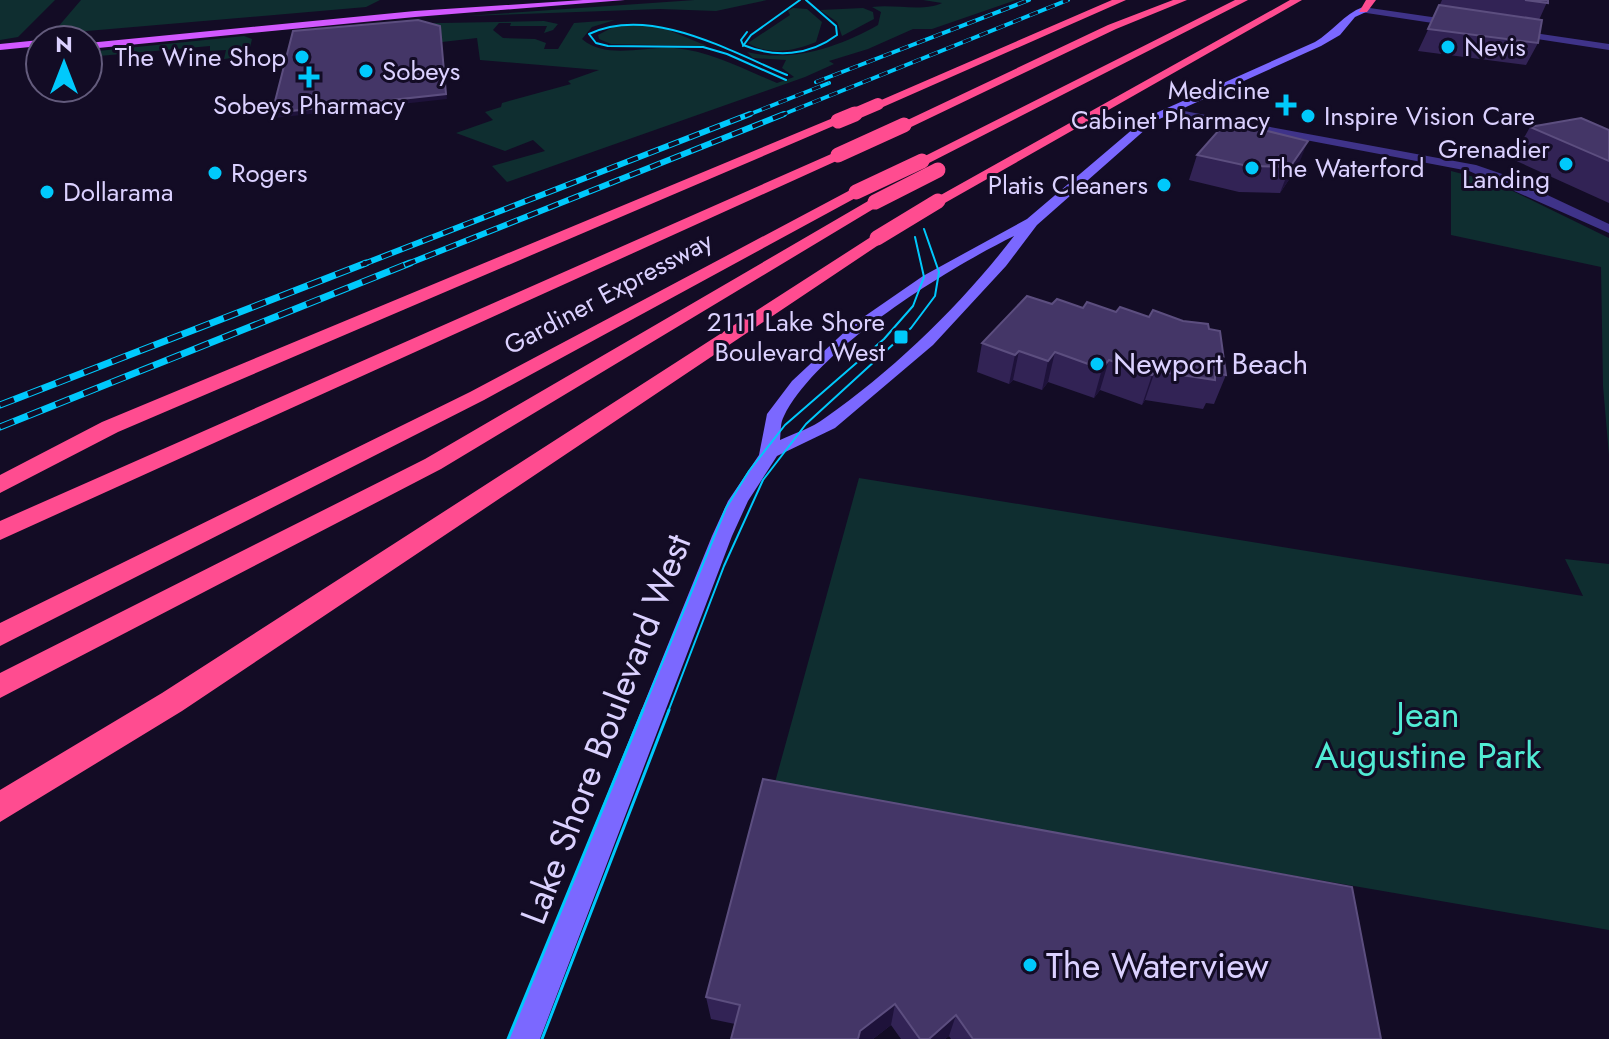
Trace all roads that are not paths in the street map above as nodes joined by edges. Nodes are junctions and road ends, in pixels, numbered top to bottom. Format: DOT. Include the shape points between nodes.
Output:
graph roads {
  1 [pos="487,0"];
  2 [pos="621,0"];
  3 [pos="1121,0"];
  4 [pos="1163,0"];
  5 [pos="1182,0"];
  6 [pos="1243,0"];
  7 [pos="1297,0"];
  8 [pos="1371,0"];
  9 [pos="1363,10"];
  10 [pos="1472,26"];
  11 [pos="1112,27"];
  12 [pos="1498,30"];
  13 [pos="104,37"];
  14 [pos="104,44"];
  15 [pos="24,45"];
  16 [pos="0,47"];
  17 [pos="1609,47"];
  18 [pos="24,52"];
  19 [pos="0,54"];
  20 [pos="1055,94"];
  21 [pos="1168,111"];
  22 [pos="866,197"];
  23 [pos="1032,222"];
  24 [pos="1609,229"];
  25 [pos="770,452"];
  26 [pos="0,485"];
  27 [pos="0,531"];
  28 [pos="0,635"];
  29 [pos="0,686"];
  30 [pos="0,807"];
  31 [pos="524,1039"];
  1 -- 13 [label="main road"];
  2 -- 14 [label="main road"];
  3 -- 26 [label="highway, bridge" via="110,427"];
  4 -- 11 [label="highway"];
  5 -- 11 [label="highway, Gardiner Expressway"];
  6 -- 20 [label="highway, Gardiner Expressway"];
  7 -- 30 [label="highway, bridge" via="877,238 224,669"];
  8 -- 9 [label="highway"];
  9 -- 10 [label="street"];
  9 -- 21 [label="main road, Lake Shore Boulevard West" via="1318,44"];
  11 -- 27 [label="highway, Gardiner Expressway, bridge"];
  12 -- 17 [label="street"];
  15 -- 16 [label="main road"];
  18 -- 19 [label="main road"];
  20 -- 22 [label="highway, Gardiner Expressway, bridge" via="922,161"];
  20 -- 22 [label="highway, bridge" via="938,170"];
  21 -- 23 [label="main road, Lake Shore Boulevard West" via="1131,135"];
  21 -- 24 [label="street" via="1472,168"];
  22 -- 28 [label="highway, Gardiner Expressway"];
  22 -- 29 [label="highway" via="433,464"];
  23 -- 25 [label="main road, Lake Shore Boulevard West" via="927,342 829,424"];
  23 -- 25 [label="main road, Lake Shore Boulevard West" via="972,250 923,282 804,377 774,417"];
  25 -- 31 [label="main road, Lake Shore Boulevard West" via="715,549"];
}
